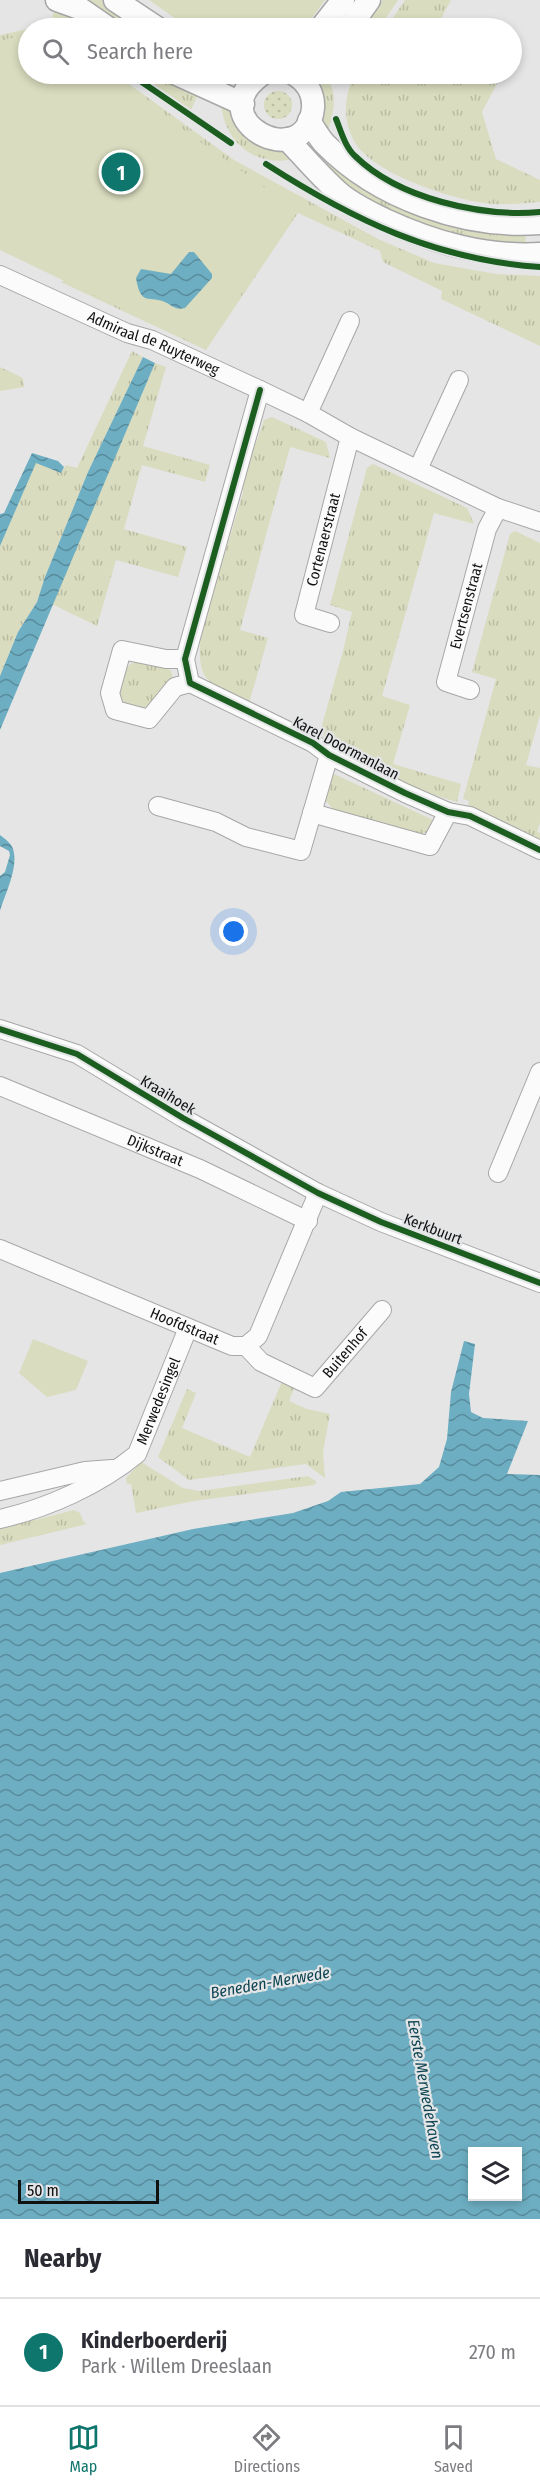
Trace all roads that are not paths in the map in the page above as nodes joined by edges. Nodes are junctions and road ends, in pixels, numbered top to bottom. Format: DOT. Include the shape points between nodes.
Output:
graph roads {
  1 [pos="57,0"];
  2 [pos="115,0"];
  3 [pos="343,0"];
  4 [pos="369,0"];
  5 [pos="94,18"];
  6 [pos="142,18"];
  7 [pos="329,18"];
  8 [pos="356,18"];
  9 [pos="199,84"];
  10 [pos="249,84"];
  11 [pos="307,84"];
  12 [pos="243,104"];
  13 [pos="309,121"];
  14 [pos="287,139"];
  15 [pos="540,223"];
  16 [pos="540,254"];
  17 [pos="0,275"];
  18 [pos="350,321"];
  19 [pos="459,380"];
  20 [pos="260,390"];
  21 [pos="308,413"];
  22 [pos="350,437"];
  23 [pos="418,469"];
  24 [pos="498,508"];
  25 [pos="540,522"];
  26 [pos="330,623"];
  27 [pos="185,659"];
  28 [pos="190,683"];
  29 [pos="470,690"];
  30 [pos="328,754"];
  31 [pos="158,806"];
  32 [pos="448,812"];
  33 [pos="312,813"];
  34 [pos="540,850"];
  35 [pos="0,1029"];
  36 [pos="540,1072"];
  37 [pos="0,1086"];
  38 [pos="498,1173"];
  39 [pos="318,1193"];
  40 [pos="308,1221"];
  41 [pos="0,1249"];
  42 [pos="540,1282"];
  43 [pos="382,1310"];
  44 [pos="188,1328"];
  45 [pos="246,1346"];
  46 [pos="120,1468"];
  47 [pos="0,1491"];
  48 [pos="0,1519"];
  1 -- 5 [label="street"];
  2 -- 6 [label="street"];
  3 -- 7 [label="street"];
  4 -- 8 [label="street"];
  9 -- 12 [label="street"];
  10 -- 12 [label="street"];
  11 -- 13 [label="street" via="313,102"];
  12 -- 14 [label="street" via="256,132 266,138"];
  13 -- 14 [label="street"];
  13 -- 15 [label="street" via="324,143 350,165 392,191 454,215 486,222"];
  14 -- 16 [label="street" via="339,193 420,236 466,250"];
  17 -- 20 [label="street, Admiraal de Ruyterweg"];
  18 -- 21 [label="street"];
  19 -- 23 [label="street"];
  20 -- 21 [label="street, Admiraal de Ruyterweg"];
  20 -- 27 [label="street"];
  21 -- 22 [label="street, Admiraal de Ruyterweg"];
  22 -- 23 [label="street, Admiraal de Ruyterweg"];
  22 -- 26 [label="street, Cortenaerstraat" via="304,615"];
  23 -- 24 [label="street, Admiraal de Ruyterweg"];
  24 -- 25 [label="street, Admiraal de Ruyterweg"];
  24 -- 29 [label="street, Evertsenstraat" via="487,529 446,682"];
  27 -- 28 [label="street"];
  27 -- 28 [label="street" via="122,650 110,693 115,710 149,719 175,687"];
  28 -- 30 [label="street, Karel Doormanlaan"];
  30 -- 32 [label="street, Karel Doormanlaan"];
  30 -- 33 [label="street, Karel Doormanlaan"];
  31 -- 33 [label="street, Karel Doormanlaan" via="300,851"];
  32 -- 33 [label="street" via="430,846"];
  32 -- 34 [label="street, Karel Doormanlaan" via="470,816"];
  35 -- 39 [label="street, Kraaihoek" via="77,1054"];
  36 -- 38 [label="street"];
  37 -- 40 [label="street, Dijkstraat" via="200,1169"];
  39 -- 40 [label="street"];
  39 -- 42 [label="street, Kerkbuurt" via="381,1222"];
  40 -- 45 [label="street" via="258,1335"];
  41 -- 44 [label="street, Hoofdstraat"];
  43 -- 45 [label="street, Buitenhof" via="315,1388 261,1362"];
  44 -- 45 [label="street, Hoofdstraat" via="232,1346"];
  44 -- 46 [label="street, Merwedesingel" via="137,1454"];
  46 -- 47 [label="street" via="85,1471"];
  46 -- 48 [label="street, Merwedesingel" via="26,1513"];
}
